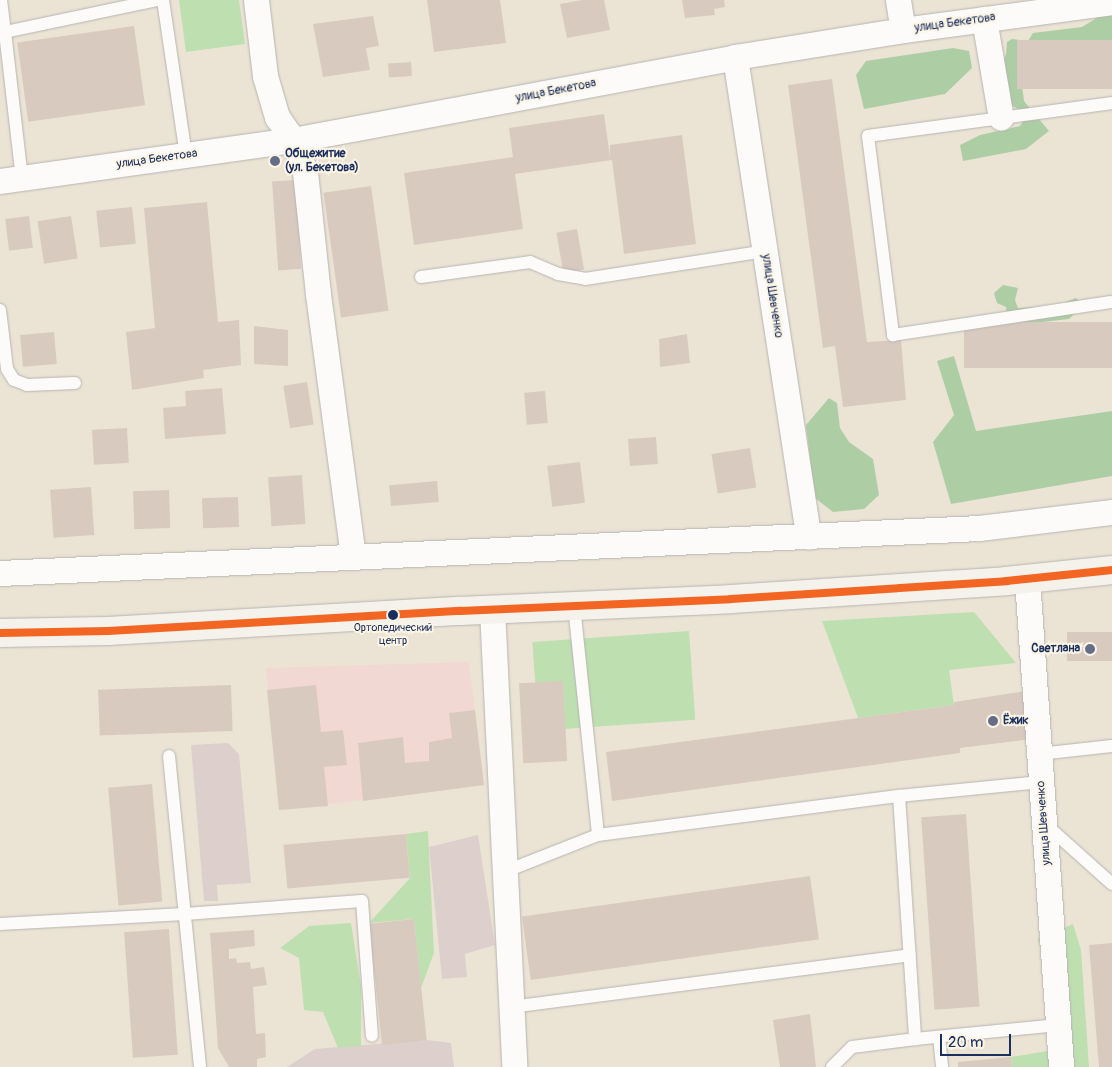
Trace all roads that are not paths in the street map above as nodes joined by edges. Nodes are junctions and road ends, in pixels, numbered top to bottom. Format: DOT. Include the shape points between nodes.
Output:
graph roads {
  1 [pos="1,0"];
  2 [pos="157,0"];
  3 [pos="163,0"];
  4 [pos="256,0"];
  5 [pos="898,0"];
  6 [pos="1112,2"];
  7 [pos="1032,6"];
  8 [pos="984,19"];
  9 [pos="903,30"];
  10 [pos="2,33"];
  11 [pos="735,57"];
  12 [pos="1112,103"];
  13 [pos="1001,118"];
  14 [pos="293,140"];
  15 [pos="186,155"];
  16 [pos="11,180"];
  17 [pos="765,251"];
  18 [pos="421,277"];
  19 [pos="1112,302"];
  20 [pos="0,310"];
  21 [pos="76,383"];
  22 [pos="1112,512"];
  23 [pos="808,536"];
  24 [pos="353,557"];
  25 [pos="1112,570"];
  26 [pos="0,573"];
  27 [pos="1027,579"];
  28 [pos="574,606"];
  29 [pos="492,609"];
  30 [pos="0,633"];
  31 [pos="1112,746"];
  32 [pos="1039,754"];
  33 [pos="168,756"];
  34 [pos="1041,782"];
  35 [pos="899,796"];
  36 [pos="1044,823"];
  37 [pos="598,835"];
  38 [pos="504,872"];
  39 [pos="1112,884"];
  40 [pos="184,914"];
  41 [pos="0,924"];
  42 [pos="910,955"];
  43 [pos="511,1008"];
  44 [pos="1058,1025"];
  45 [pos="372,1036"];
  46 [pos="939,1037"];
  47 [pos="915,1039"];
  48 [pos="200,1067"];
  49 [pos="514,1067"];
  50 [pos="832,1067"];
  51 [pos="942,1067"];
  52 [pos="1061,1067"];
  1 -- 10 [label="lane"];
  2 -- 10 [label="lane"];
  3 -- 15 [label="lane"];
  4 -- 14 [label="street" via="265,76 277,116"];
  5 -- 9 [label="street"];
  6 -- 7 [label="street, улица Бекетова"];
  7 -- 8 [label="street, улица Бекетова"];
  8 -- 9 [label="street, улица Бекетова"];
  8 -- 13 [label="street"];
  9 -- 11 [label="street, улица Бекетова"];
  10 -- 16 [label="lane"];
  11 -- 14 [label="street, улица Бекетова"];
  11 -- 17 [label="street, улица Шевченко"];
  12 -- 13 [label="lane"];
  13 -- 19 [label="lane" via="868,136 893,335"];
  14 -- 15 [label="street, улица Бекетова"];
  14 -- 24 [label="street" via="305,172"];
  15 -- 16 [label="street, улица Бекетова"];
  17 -- 18 [label="lane" via="585,279 558,274 530,262"];
  17 -- 23 [label="street, улица Шевченко"];
  20 -- 21 [label="lane" via="8,369 14,380 27,384"];
  22 -- 23 [label="street" via="979,528"];
  23 -- 24 [label="street"];
  24 -- 26 [label="street"];
  25 -- 27 [label="street"];
  27 -- 28 [label="street"];
  27 -- 32 [label="street, улица Шевченко"];
  28 -- 29 [label="street"];
  28 -- 37 [label="lane"];
  29 -- 30 [label="street" via="108,631"];
  29 -- 38 [label="street"];
  31 -- 32 [label="lane"];
  32 -- 34 [label="street, улица Шевченко"];
  33 -- 40 [label="lane"];
  34 -- 35 [label="lane"];
  34 -- 36 [label="street, улица Шевченко"];
  35 -- 37 [label="lane"];
  35 -- 42 [label="lane"];
  36 -- 39 [label="lane"];
  36 -- 44 [label="street, улица Шевченко"];
  37 -- 38 [label="lane"];
  38 -- 43 [label="street"];
  40 -- 41 [label="lane"];
  40 -- 45 [label="lane" via="362,901"];
  40 -- 48 [label="lane"];
  42 -- 43 [label="lane"];
  42 -- 47 [label="lane"];
  43 -- 49 [label="street"];
  44 -- 46 [label="lane"];
  44 -- 52 [label="street, улица Шевченко"];
  46 -- 47 [label="lane"];
  46 -- 51 [label="lane"];
  47 -- 50 [label="lane" via="852,1047"];
}
